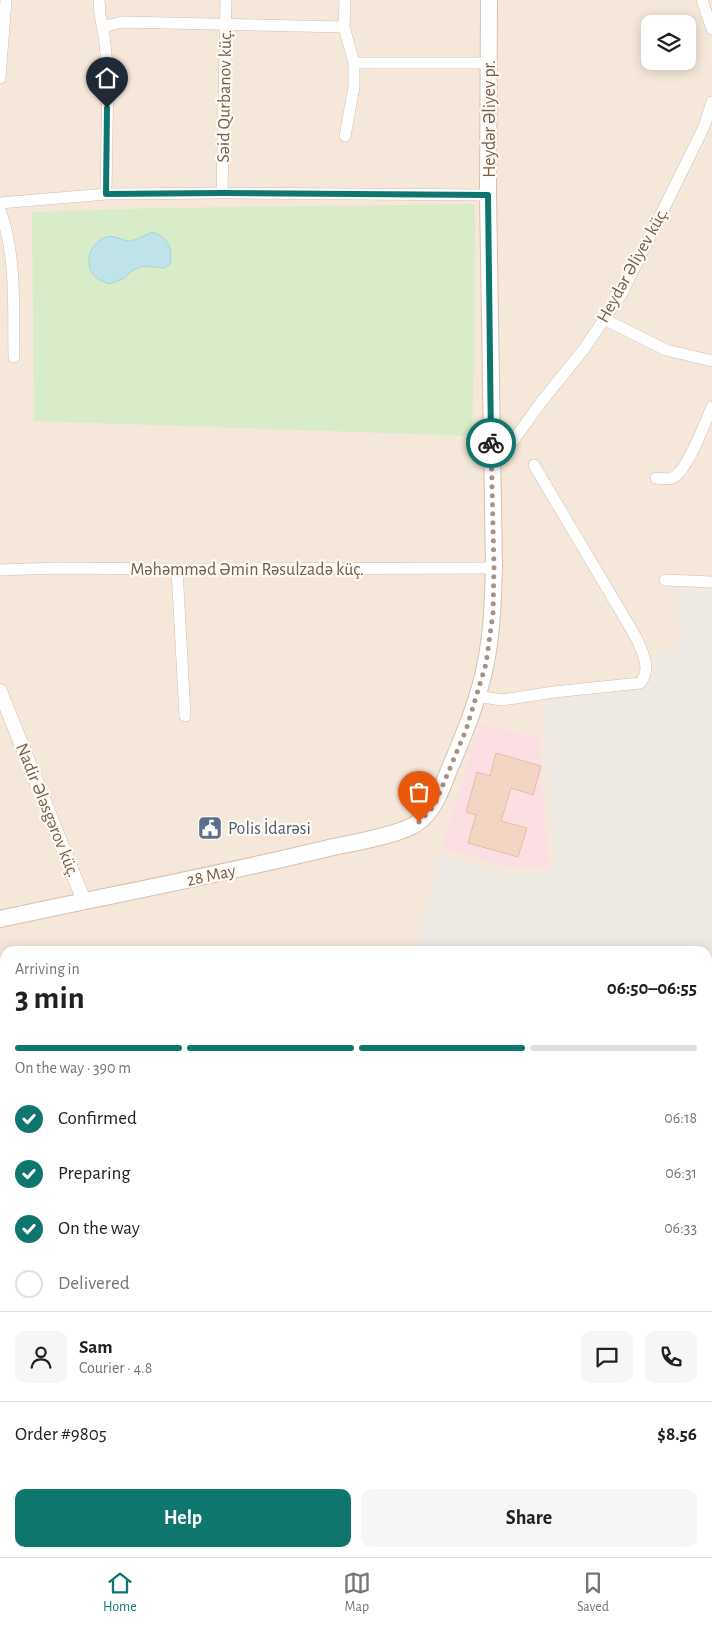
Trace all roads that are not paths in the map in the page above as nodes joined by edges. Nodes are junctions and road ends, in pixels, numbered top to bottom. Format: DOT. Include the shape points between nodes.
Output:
graph roads {
  1 [pos="6,0"];
  2 [pos="99,0"];
  3 [pos="226,0"];
  4 [pos="345,0"];
  5 [pos="489,0"];
  6 [pos="702,0"];
  7 [pos="226,25"];
  8 [pos="102,27"];
  9 [pos="344,27"];
  10 [pos="712,29"];
  11 [pos="489,63"];
  12 [pos="354,64"];
  13 [pos="0,78"];
  14 [pos="712,102"];
  15 [pos="345,136"];
  16 [pos="222,193"];
  17 [pos="106,194"];
  18 [pos="488,195"];
  19 [pos="0,203"];
  20 [pos="0,210"];
  21 [pos="604,319"];
  22 [pos="14,357"];
  23 [pos="712,361"];
  24 [pos="712,406"];
  25 [pos="491,460"];
  26 [pos="534,465"];
  27 [pos="656,478"];
  28 [pos="494,568"];
  29 [pos="177,569"];
  30 [pos="0,570"];
  31 [pos="664,580"];
  32 [pos="712,582"];
  33 [pos="0,691"];
  34 [pos="477,696"];
  35 [pos="185,716"];
  36 [pos="419,822"];
  37 [pos="84,901"];
  38 [pos="0,919"];
  1 -- 13 [label="street"];
  2 -- 8 [label="street"];
  3 -- 7 [label="street, Səid Qurbanov küç."];
  4 -- 9 [label="street"];
  5 -- 11 [label="main road, Heydər Əliyev pr."];
  6 -- 10 [label="street"];
  7 -- 8 [label="street" via="122,22"];
  7 -- 9 [label="street"];
  7 -- 16 [label="street, Səid Qurbanov küç."];
  8 -- 17 [label="street" via="108,73"];
  9 -- 12 [label="street"];
  11 -- 12 [label="street"];
  11 -- 18 [label="main road, Heydər Əliyev pr."];
  12 -- 15 [label="street" via="354,87"];
  14 -- 21 [label="street, Heydər Əliyev küç." via="704,127 622,293"];
  16 -- 17 [label="street"];
  16 -- 18 [label="street"];
  17 -- 19 [label="street"];
  18 -- 25 [label="main road, Heydər Əliyev pr."];
  20 -- 22 [label="street" via="11,252"];
  21 -- 23 [label="street" via="666,350"];
  21 -- 25 [label="street, Heydər Əliyev küç." via="513,440"];
  24 -- 27 [label="street" via="688,462 679,474 670,479"];
  25 -- 28 [label="main road, Heydər Əliyev pr."];
  26 -- 34 [label="street" via="638,639 646,665 645,676 640,683 502,700"];
  28 -- 29 [label="street, Məhəmməd Əmin Rəsulzadə küç."];
  28 -- 34 [label="main road, Heydər Əliyev pr." via="490,636"];
  29 -- 30 [label="street, Məhəmməd Əmin Rəsulzadə küç."];
  29 -- 35 [label="street"];
  31 -- 32 [label="street"];
  33 -- 37 [label="street, Nadir Ələsgərov küç."];
  34 -- 36 [label="main road, Heydər Əliyev pr." via="434,806"];
  36 -- 37 [label="main road, 28 May" via="380,836 276,861"];
  37 -- 38 [label="main road, 28 May"];
}
